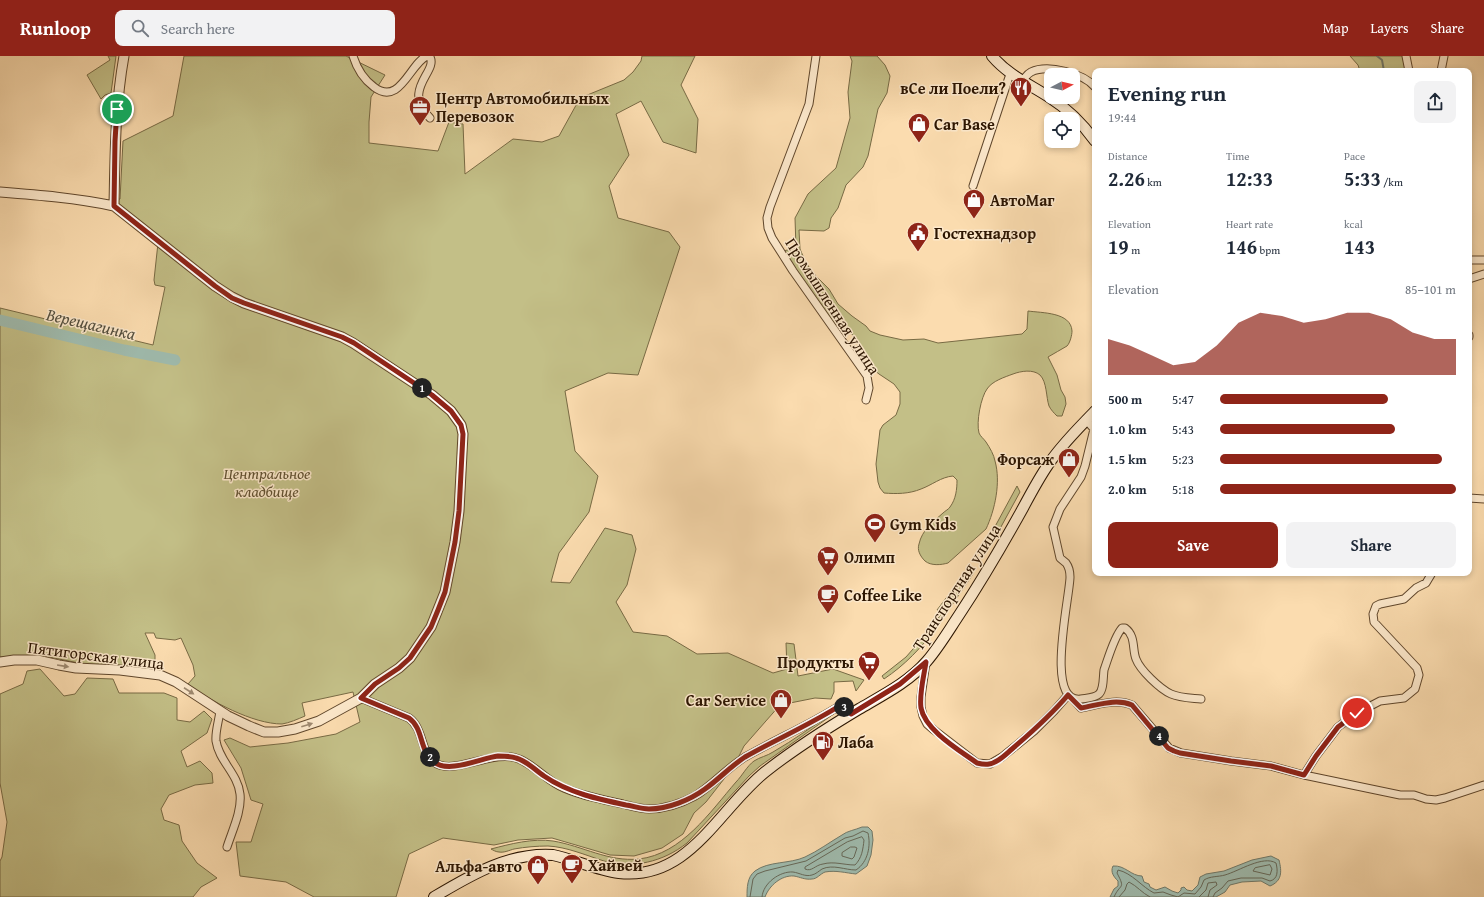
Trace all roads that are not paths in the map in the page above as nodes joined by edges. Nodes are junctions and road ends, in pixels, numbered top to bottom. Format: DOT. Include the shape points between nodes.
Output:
graph roads {
  1 [pos="124,56"];
  2 [pos="353,56"];
  3 [pos="816,56"];
  4 [pos="992,56"];
  5 [pos="1406,56"];
  6 [pos="1444,56"];
  7 [pos="1408,68"];
  8 [pos="1442,68"];
  9 [pos="1010,74"];
  10 [pos="1022,81"];
  11 [pos="1092,84"];
  12 [pos="430,118"];
  13 [pos="1092,138"];
  14 [pos="973,186"];
  15 [pos="0,192"];
  16 [pos="114,206"];
  17 [pos="1472,260"];
  18 [pos="1484,260"];
  19 [pos="1484,274"];
  20 [pos="1472,278"];
  21 [pos="866,400"];
  22 [pos="1092,414"];
  23 [pos="1086,420"];
  24 [pos="1092,427"];
  25 [pos="1092,437"];
  26 [pos="1472,498"];
  27 [pos="1484,499"];
  28 [pos="1430,576"];
  29 [pos="0,662"];
  30 [pos="926,662"];
  31 [pos="1071,697"];
  32 [pos="361,698"];
  33 [pos="1201,699"];
  34 [pos="220,711"];
  35 [pos="851,714"];
  36 [pos="1304,775"];
  37 [pos="1484,785"];
  38 [pos="227,847"];
  39 [pos="434,897"];
  1 -- 16 [label="street" via="115,141"];
  2 -- 12 [label="street" via="361,74 372,86 384,92 390,92 401,85 422,59 430,57 432,64 418,92 422,108"];
  3 -- 21 [label="street, Промышленная улица" via="809,104 770,207 768,228 793,272 867,376 870,388"];
  4 -- 9 [label="main road"];
  5 -- 7 [label="street"];
  6 -- 8 [label="street"];
  9 -- 10 [label="main road"];
  9 -- 14 [label="street"];
  10 -- 11 [label="street" via="1029,73 1035,71 1056,70 1076,74"];
  10 -- 13 [label="main road" via="1072,114"];
  15 -- 16 [label="street" via="44,195"];
  16 -- 32 [label="street, Пятигорская улица" via="232,298 354,343 432,395 451,411 461,425 463,441 459,511 449,576 440,604 431,627 410,658"];
  17 -- 18 [label="street"];
  19 -- 20 [label="street"];
  22 -- 23 [label="main road, Транспортная улица"];
  23 -- 24 [label="street"];
  23 -- 30 [label="main road, Транспортная улица" via="1046,467 971,597"];
  25 -- 31 [label="street" via="1081,477 1060,509 1053,527 1060,558 1066,562 1070,576 1061,659 1063,680"];
  26 -- 27 [label="street"];
  28 -- 36 [label="street" via="1426,583 1404,599 1376,606 1373,614 1374,622 1417,668 1419,675 1415,689 1404,698 1380,701 1338,727"];
  29 -- 34 [label="street, Пятигорская улица, one-way" via="37,660 58,666 160,675 176,682"];
  30 -- 31 [label="street" via="921,697 923,716 934,730 977,763 990,764 1002,757"];
  30 -- 35 [label="main road, Транспортная улица" via="900,684"];
  31 -- 33 [label="street" via="1077,700 1098,695 1112,649 1119,632 1125,628 1132,636 1136,660 1161,688 1171,694"];
  31 -- 36 [label="street" via="1081,708 1116,701 1132,705 1168,748 1180,753 1271,766"];
  34 -- 32 [label="street, Пятигорская улица, one-way" via="257,730 278,732 319,721"];
  32 -- 35 [label="street" via="414,722 420,731 424,747 438,764 463,765 499,756 517,758 567,789 648,809 663,808 695,796 744,758 836,708 846,708"];
  34 -- 38 [label="street" via="216,742 240,794 240,804"];
  35 -- 39 [label="main road, Транспортная улица" via="765,772 683,856 662,868 646,872 618,873 565,858 530,855 502,862"];
  36 -- 37 [label="street" via="1436,800"];
}
